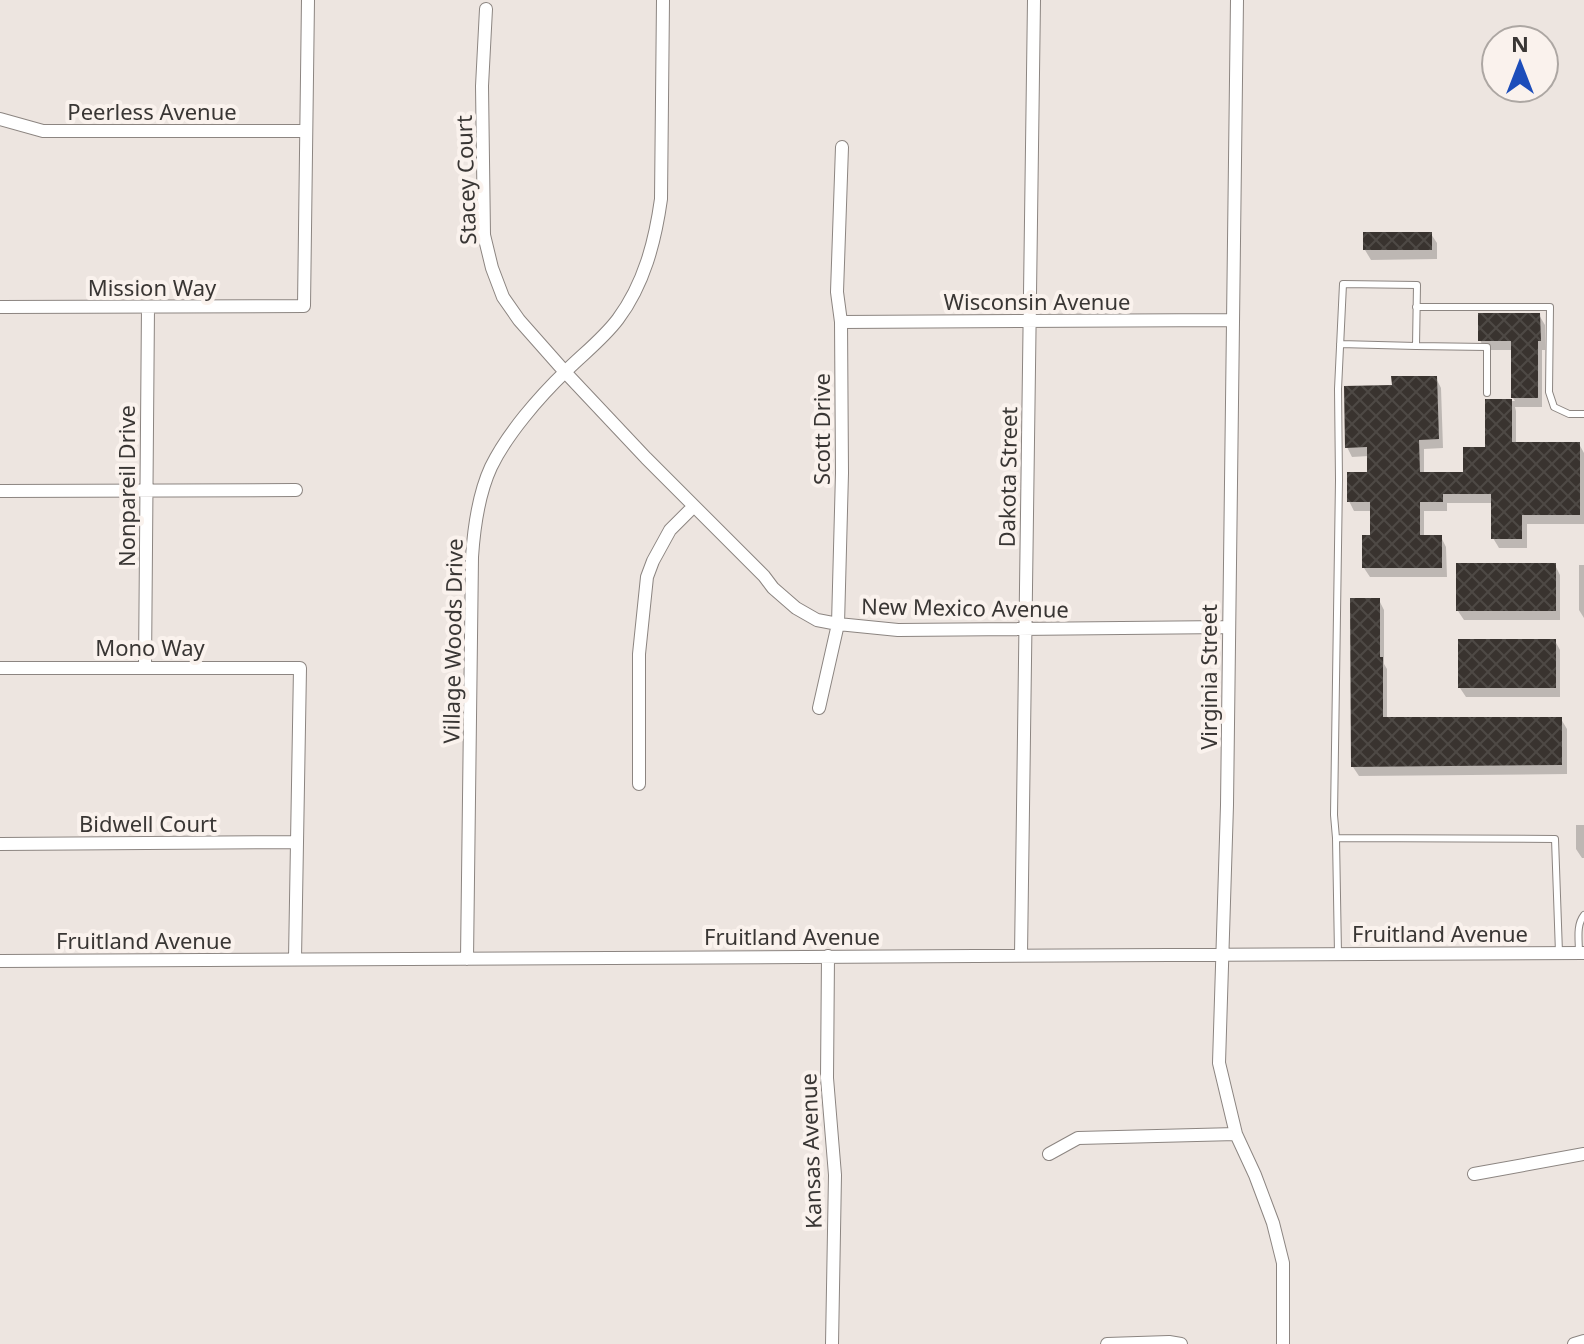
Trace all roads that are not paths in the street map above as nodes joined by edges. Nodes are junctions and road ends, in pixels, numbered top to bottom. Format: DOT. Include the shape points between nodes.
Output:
graph roads {
  1 [pos="308,0"];
  2 [pos="663,0"];
  3 [pos="1034,0"];
  4 [pos="1237,0"];
  5 [pos="486,9"];
  6 [pos="0,119"];
  7 [pos="306,131"];
  8 [pos="842,147"];
  9 [pos="0,307"];
  10 [pos="148,307"];
  11 [pos="1416,307"];
  12 [pos="1029,320"];
  13 [pos="1233,320"];
  14 [pos="841,322"];
  15 [pos="1340,344"];
  16 [pos="1416,346"];
  17 [pos="565,372"];
  18 [pos="1487,393"];
  19 [pos="1584,414"];
  20 [pos="146,489"];
  21 [pos="296,490"];
  22 [pos="0,491"];
  23 [pos="694,506"];
  24 [pos="838,624"];
  25 [pos="1228,627"];
  26 [pos="1025,629"];
  27 [pos="145,667"];
  28 [pos="0,668"];
  29 [pos="819,708"];
  30 [pos="639,784"];
  31 [pos="1336,838"];
  32 [pos="296,842"];
  33 [pos="0,844"];
  34 [pos="1584,915"];
  35 [pos="1559,953"];
  36 [pos="1582,953"];
  37 [pos="1222,954"];
  38 [pos="1338,954"];
  39 [pos="1021,955"];
  40 [pos="828,956"];
  41 [pos="295,959"];
  42 [pos="467,959"];
  43 [pos="0,961"];
  44 [pos="1236,1134"];
  45 [pos="1049,1154"];
  46 [pos="1584,1154"];
  47 [pos="1474,1174"];
  48 [pos="1584,1341"];
  49 [pos="832,1344"];
  50 [pos="1107,1344"];
  51 [pos="1181,1344"];
  52 [pos="1283,1344"];
  53 [pos="1574,1344"];
  1 -- 7 [label="street"];
  2 -- 17 [label="street, Village Woods Drive" via="657,231 644,273 625,308"];
  3 -- 12 [label="street, Dakota Street"];
  4 -- 13 [label="street, Virginia Street"];
  5 -- 17 [label="street, Stacey Court" via="484,235 503,297"];
  6 -- 7 [label="street, Peerless Avenue" via="43,131"];
  7 -- 10 [label="street, Mission Way" via="304,306"];
  8 -- 14 [label="street, Scott Drive" via="837,292"];
  9 -- 10 [label="street, Mission Way"];
  10 -- 20 [label="street, Nonpareil Drive"];
  11 -- 15 [label="lane" via="1417,285 1343,284"];
  11 -- 16 [label="lane"];
  11 -- 19 [label="lane" via="1550,307 1549,392 1554,407"];
  12 -- 13 [label="street, Wisconsin Avenue"];
  12 -- 14 [label="street, Wisconsin Avenue"];
  12 -- 26 [label="street, Dakota Street"];
  13 -- 25 [label="street, Virginia Street"];
  14 -- 24 [label="street, Scott Drive"];
  15 -- 16 [label="lane"];
  15 -- 31 [label="lane"];
  16 -- 18 [label="lane" via="1487,347"];
  17 -- 23 [label="street, New Mexico Avenue"];
  17 -- 42 [label="street, Village Woods Drive" via="510,434 490,469 477,512"];
  20 -- 21 [label="street"];
  20 -- 22 [label="street"];
  20 -- 27 [label="street, Nonpareil Drive"];
  23 -- 24 [label="street, New Mexico Avenue" via="796,608"];
  23 -- 30 [label="street" via="670,530 647,577 639,654"];
  24 -- 26 [label="street, New Mexico Avenue" via="898,630"];
  24 -- 29 [label="street, Scott Drive"];
  25 -- 26 [label="street, New Mexico Avenue"];
  25 -- 37 [label="street, Virginia Street"];
  26 -- 39 [label="street, Dakota Street"];
  27 -- 28 [label="street, Mono Way"];
  27 -- 32 [label="street, Mono Way" via="300,668"];
  31 -- 35 [label="lane" via="1555,839"];
  31 -- 38 [label="lane"];
  32 -- 33 [label="street, Bidwell Court"];
  32 -- 41 [label="street"];
  34 -- 36 [label="lane" via="1579,926"];
  35 -- 36 [label="street, Fruitland Avenue"];
  35 -- 38 [label="street, Fruitland Avenue"];
  37 -- 38 [label="street, Fruitland Avenue"];
  37 -- 39 [label="street, Fruitland Avenue"];
  37 -- 44 [label="street, Virginia Street" via="1219,1063"];
  39 -- 40 [label="street, Fruitland Avenue"];
  40 -- 42 [label="street, Fruitland Avenue"];
  40 -- 49 [label="street, Kansas Avenue" via="827,1078 835,1175"];
  41 -- 42 [label="street, Fruitland Avenue"];
  41 -- 43 [label="street, Fruitland Avenue"];
  44 -- 45 [label="street" via="1078,1138"];
  44 -- 52 [label="street, Virginia Street" via="1273,1223 1283,1263"];
  46 -- 47 [label="street"];
  48 -- 53 [label="street"];
  50 -- 51 [label="street"];
}
